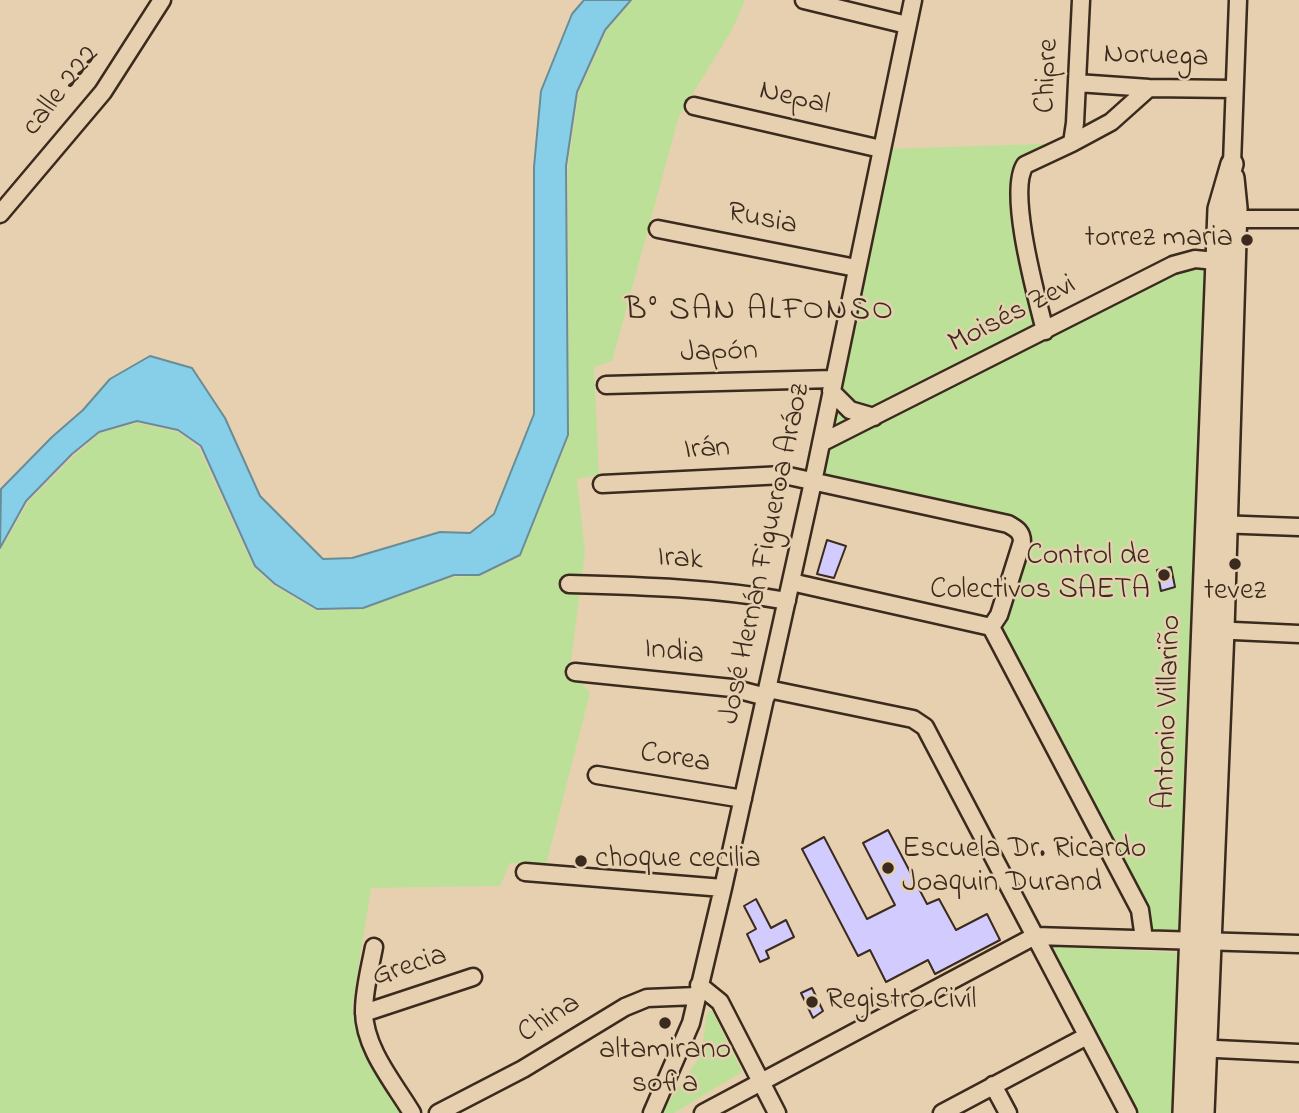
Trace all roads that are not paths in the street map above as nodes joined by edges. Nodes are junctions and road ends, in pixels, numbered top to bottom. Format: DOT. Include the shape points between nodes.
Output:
graph roads {
  1 [pos="162,0"];
  2 [pos="804,0"];
  3 [pos="913,0"];
  4 [pos="1081,0"];
  5 [pos="1238,0"];
  6 [pos="907,25"];
  7 [pos="1077,83"];
  8 [pos="1149,88"];
  9 [pos="1234,89"];
  10 [pos="694,106"];
  11 [pos="1072,143"];
  12 [pos="881,149"];
  13 [pos="1232,164"];
  14 [pos="0,214"];
  15 [pos="1227,219"];
  16 [pos="1299,219"];
  17 [pos="658,229"];
  18 [pos="1226,262"];
  19 [pos="856,268"];
  20 [pos="1045,331"];
  21 [pos="606,385"];
  22 [pos="832,385"];
  23 [pos="874,417"];
  24 [pos="821,443"];
  25 [pos="813,482"];
  26 [pos="602,484"];
  27 [pos="1217,524"];
  28 [pos="1299,527"];
  29 [pos="791,582"];
  30 [pos="569,584"];
  31 [pos="787,601"];
  32 [pos="991,627"];
  33 [pos="1213,630"];
  34 [pos="1299,634"];
  35 [pos="575,672"];
  36 [pos="767,693"];
  37 [pos="597,775"];
  38 [pos="743,799"];
  39 [pos="525,872"];
  40 [pos="723,888"];
  41 [pos="1035,936"];
  42 [pos="1144,939"];
  43 [pos="1201,941"];
  44 [pos="1299,944"];
  45 [pos="374,947"];
  46 [pos="474,977"];
  47 [pos="698,990"];
  48 [pos="364,1013"];
  49 [pos="1087,1036"];
  50 [pos="1196,1048"];
  51 [pos="1299,1053"];
  52 [pos="762,1083"];
  53 [pos="993,1085"];
  54 [pos="412,1113"];
  55 [pos="438,1113"];
  56 [pos="652,1113"];
  57 [pos="703,1113"];
  58 [pos="777,1113"];
  59 [pos="942,1113"];
  60 [pos="1008,1113"];
  61 [pos="1128,1113"];
  62 [pos="1184,1113"];
  63 [pos="1203,1113"];
  1 -- 14 [label="street, calle 222" via="103,92"];
  2 -- 6 [label="street"];
  3 -- 6 [label="street, José Hernán Figueroa Aráoz"];
  4 -- 7 [label="street, Chipre"];
  5 -- 9 [label="street"];
  6 -- 12 [label="street, José Hernán Figueroa Aráoz"];
  7 -- 8 [label="street, Noruega"];
  7 -- 11 [label="street, Chipre"];
  8 -- 9 [label="street, Noruega"];
  8 -- 11 [label="street" via="1111,122"];
  9 -- 13 [label="street"];
  10 -- 12 [label="street, Nepal"];
  11 -- 20 [label="street, Chipre" via="1025,164 1020,177 1024,240"];
  12 -- 19 [label="street, José Hernán Figueroa Aráoz"];
  13 -- 15 [label="street, Antonio Villariño"];
  15 -- 16 [label="street"];
  15 -- 18 [label="street, Antonio Villariño"];
  17 -- 19 [label="street, Rusia"];
  18 -- 20 [label="street, Moisés Zevi" via="1183,261"];
  18 -- 27 [label="street, Antonio Villariño"];
  19 -- 22 [label="street, José Hernán Figueroa Aráoz"];
  20 -- 23 [label="street, Moisés Zevi"];
  21 -- 22 [label="street, Japón"];
  22 -- 23 [label="street" via="850,410"];
  22 -- 24 [label="street, José Hernán Figueroa Aráoz"];
  23 -- 24 [label="street, Moisés Zevi"];
  24 -- 25 [label="street, José Hernán Figueroa Aráoz"];
  25 -- 26 [label="street, Irán" via="784,475"];
  25 -- 29 [label="street, José Hernán Figueroa Aráoz"];
  25 -- 32 [label="street, Irán" via="1016,528 1022,542"];
  27 -- 28 [label="street"];
  27 -- 33 [label="street, Antonio Villariño"];
  29 -- 31 [label="street, José Hernán Figueroa Aráoz"];
  29 -- 32 [label="street"];
  30 -- 31 [label="street, Irak" via="676,587"];
  31 -- 36 [label="street, José Hernán Figueroa Aráoz"];
  32 -- 42 [label="street" via="1140,910"];
  33 -- 34 [label="street"];
  33 -- 43 [label="street, Antonio Villariño"];
  35 -- 36 [label="street, India"];
  36 -- 38 [label="street, José Hernán Figueroa Aráoz"];
  36 -- 41 [label="street, India" via="921,722"];
  37 -- 38 [label="street, Corea"];
  38 -- 40 [label="street, José Hernán Figueroa Aráoz"];
  39 -- 40 [label="street"];
  40 -- 47 [label="street, José Hernán Figueroa Aráoz"];
  41 -- 42 [label="street"];
  41 -- 49 [label="street"];
  41 -- 52 [label="street"];
  42 -- 43 [label="street"];
  43 -- 44 [label="street"];
  43 -- 50 [label="street, Antonio Villariño"];
  45 -- 48 [label="street"];
  46 -- 48 [label="street, Grecia"];
  47 -- 52 [label="street" via="720,1002"];
  47 -- 55 [label="street, China" via="647,998 625,1007 523,1069"];
  47 -- 56 [label="street, José Hernán Figueroa Aráoz" via="691,1023"];
  48 -- 54 [label="street" via="367,1037"];
  49 -- 53 [label="street"];
  49 -- 61 [label="street"];
  50 -- 51 [label="street"];
  50 -- 62 [label="street, Antonio Villariño"];
  50 -- 63 [label="street, Antonio Villariño"];
  52 -- 57 [label="street"];
  52 -- 58 [label="street"];
  53 -- 59 [label="street"];
  53 -- 60 [label="street"];
}
